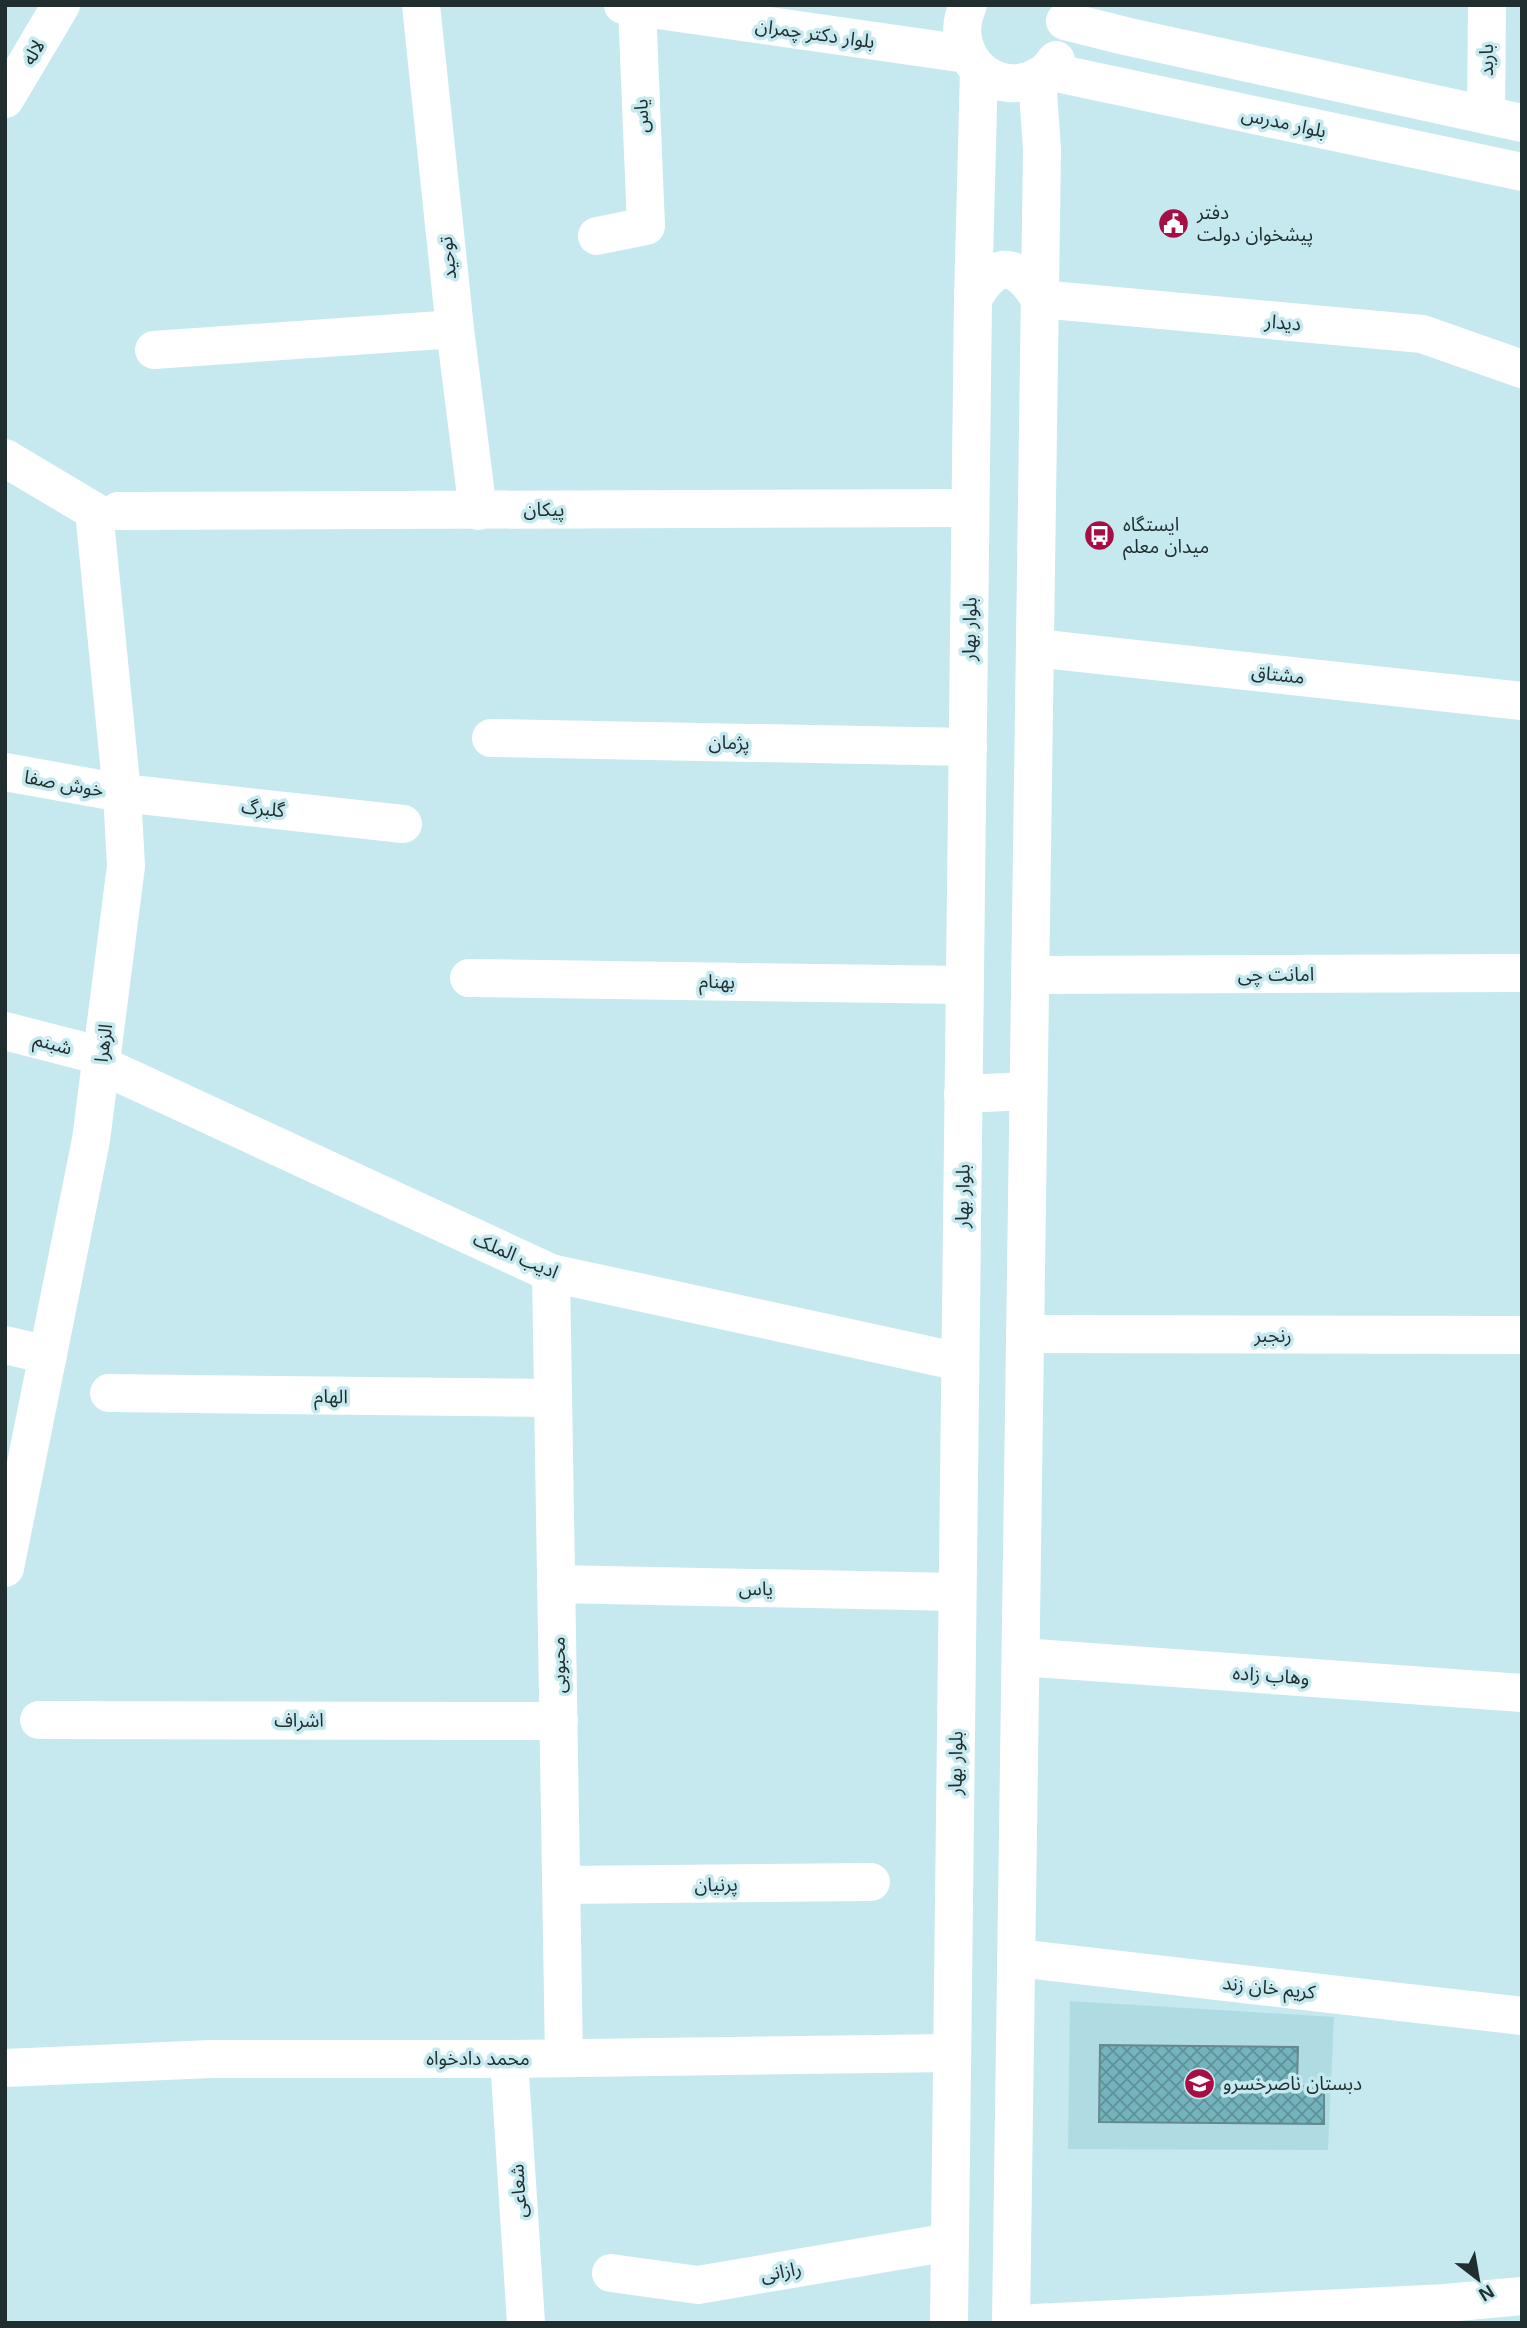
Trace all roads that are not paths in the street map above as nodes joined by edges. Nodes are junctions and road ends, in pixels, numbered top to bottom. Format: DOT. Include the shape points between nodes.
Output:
graph roads {
  1 [pos="61,5"];
  2 [pos="421,5"];
  3 [pos="1487,5"];
  4 [pos="630,6"];
  5 [pos="961,6"];
  6 [pos="1062,13"];
  7 [pos="972,62"];
  8 [pos="1042,74"];
  9 [pos="5,99"];
  10 [pos="1504,119"];
  11 [pos="1522,172"];
  12 [pos="597,236"];
  13 [pos="973,299"];
  14 [pos="1040,299"];
  15 [pos="455,330"];
  16 [pos="155,351"];
  17 [pos="1522,369"];
  18 [pos="5,458"];
  19 [pos="970,508"];
  20 [pos="106,511"];
  21 [pos="478,511"];
  22 [pos="1035,648"];
  23 [pos="1522,701"];
  24 [pos="491,738"];
  25 [pos="968,747"];
  26 [pos="5,772"];
  27 [pos="122,793"];
  28 [pos="403,824"];
  29 [pos="1522,973"];
  30 [pos="1030,975"];
  31 [pos="469,978"];
  32 [pos="965,985"];
  33 [pos="5,1031"];
  34 [pos="101,1061"];
  35 [pos="1028,1091"];
  36 [pos="963,1094"];
  37 [pos="551,1273"];
  38 [pos="1025,1334"];
  39 [pos="1522,1335"];
  40 [pos="5,1345"];
  41 [pos="48,1355"];
  42 [pos="960,1362"];
  43 [pos="109,1393"];
  44 [pos="553,1398"];
  45 [pos="5,1568"];
  46 [pos="556,1584"];
  47 [pos="956,1592"];
  48 [pos="1021,1657"];
  49 [pos="1522,1693"];
  50 [pos="39,1720"];
  51 [pos="559,1721"];
  52 [pos="871,1882"];
  53 [pos="561,1885"];
  54 [pos="1016,1958"];
  55 [pos="1522,2015"];
  56 [pos="952,2053"];
  57 [pos="564,2058"];
  58 [pos="509,2059"];
  59 [pos="5,2068"];
  60 [pos="950,2242"];
  61 [pos="611,2273"];
  62 [pos="1522,2296"];
  63 [pos="1454,2313"];
  64 [pos="526,2323"];
  65 [pos="949,2323"];
  66 [pos="1011,2323"];
  67 [pos="1035,2323"];
  1 -- 9 [label="street, لاله"];
  2 -- 15 [label="street, توحید"];
  3 -- 10 [label="street, باربد"];
  4 -- 7 [label="street, بلوار دکتر چمران"];
  4 -- 12 [label="street, یاس" via="646,226"];
  5 -- 7 [label="street, بلوار بهار" via="962,31"];
  6 -- 8 [label="street" via="1065,39 1059,57"];
  6 -- 10 [label="street" via="1125,36"];
  7 -- 8 [label="street, بلوار دکتر چمران" via="996,80 1017,83"];
  7 -- 13 [label="street, بلوار بهار"];
  8 -- 11 [label="street, بلوار مدرس"];
  8 -- 14 [label="street"];
  13 -- 14 [label="street" via="990,275 1007,270 1028,280"];
  13 -- 19 [label="street, بلوار بهار"];
  14 -- 17 [label="street, دیدار" via="1422,334"];
  14 -- 22 [label="street"];
  15 -- 16 [label="street"];
  15 -- 21 [label="street, توحید"];
  18 -- 20 [label="street"];
  19 -- 21 [label="street, پیکان"];
  19 -- 25 [label="street, بلوار بهار"];
  20 -- 21 [label="street, پیکان"];
  20 -- 27 [label="street, الزهرا"];
  22 -- 23 [label="street, مشتاق"];
  22 -- 30 [label="street"];
  24 -- 25 [label="street, پژمان"];
  25 -- 32 [label="street, بلوار بهار"];
  26 -- 27 [label="street, خوش صفا"];
  27 -- 28 [label="street, گلبرگ"];
  27 -- 34 [label="street, الزهرا" via="127,866"];
  29 -- 30 [label="street, امانت چی"];
  30 -- 35 [label="street"];
  31 -- 32 [label="street, بهنام"];
  32 -- 36 [label="street, بلوار بهار"];
  33 -- 34 [label="street, شبنم"];
  34 -- 37 [label="street, ادیب الملک"];
  34 -- 41 [label="street, الزهرا" via="91,1140"];
  35 -- 36 [label="street"];
  35 -- 38 [label="street"];
  36 -- 42 [label="street, بلوار بهار"];
  37 -- 42 [label="street, ادیب الملک"];
  37 -- 44 [label="street, محبوبی"];
  38 -- 39 [label="street, رنجبر"];
  38 -- 48 [label="street"];
  40 -- 41 [label="street"];
  41 -- 45 [label="street, الزهرا"];
  42 -- 47 [label="street, بلوار بهار"];
  43 -- 44 [label="street, الهام"];
  44 -- 46 [label="street, محبوبی"];
  46 -- 47 [label="street, یاس"];
  46 -- 51 [label="street, محبوبی"];
  47 -- 56 [label="street, بلوار بهار"];
  48 -- 49 [label="street, وهاب زاده"];
  48 -- 54 [label="street"];
  50 -- 51 [label="street, اشراف"];
  51 -- 53 [label="street, محبوبی"];
  52 -- 53 [label="street, پرنیان"];
  53 -- 57 [label="street, محبوبی"];
  54 -- 55 [label="street, کریم خان زند"];
  54 -- 66 [label="street"];
  56 -- 57 [label="street, محمد دادخواه"];
  56 -- 60 [label="street, بلوار بهار"];
  57 -- 58 [label="street, محمد دادخواه"];
  58 -- 59 [label="street, محمد دادخواه" via="211,2059"];
  58 -- 64 [label="street, شعاعی"];
  60 -- 61 [label="street, رازانی" via="698,2284"];
  60 -- 65 [label="street, بلوار بهار"];
  62 -- 63 [label="street"];
  63 -- 67 [label="street"];
}
